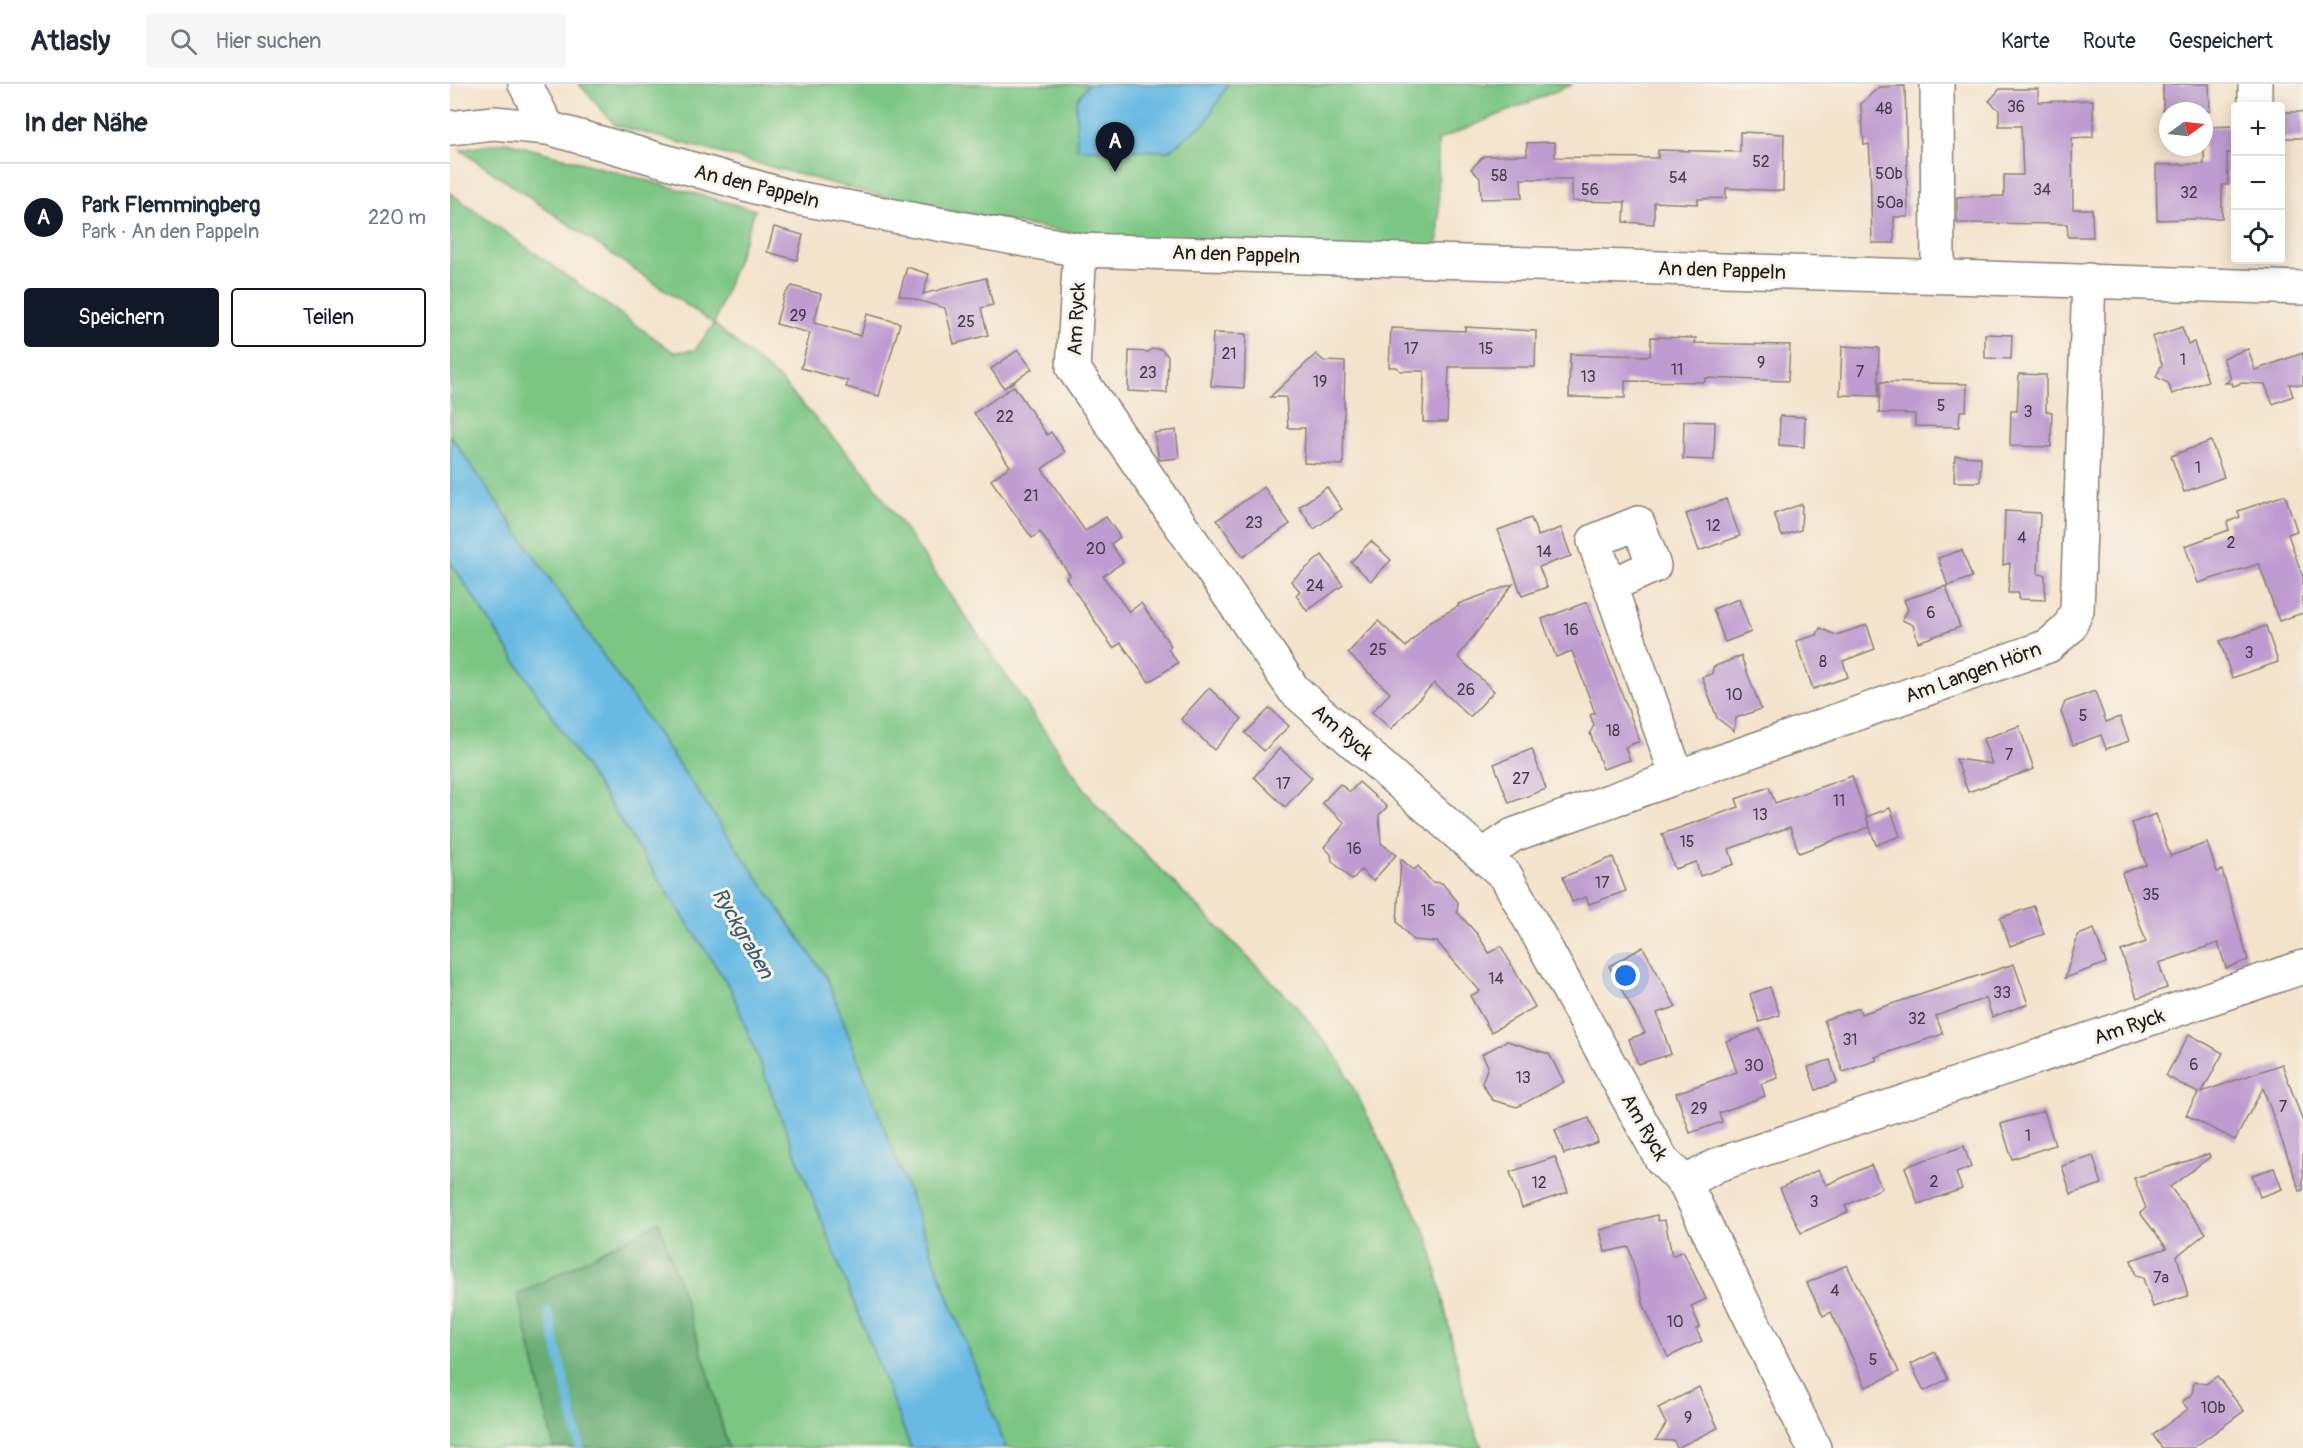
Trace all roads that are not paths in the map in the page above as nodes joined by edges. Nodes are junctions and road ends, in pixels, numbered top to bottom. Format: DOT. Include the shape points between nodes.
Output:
graph roads {
  1 [pos="525,84"];
  2 [pos="1937,84"];
  3 [pos="2255,84"];
  4 [pos="2255,102"];
  5 [pos="450,128"];
  6 [pos="548,128"];
  7 [pos="1080,250"];
  8 [pos="2259,273"];
  9 [pos="1938,276"];
  10 [pos="2089,280"];
  11 [pos="2303,288"];
  12 [pos="1611,585"];
  13 [pos="1677,776"];
  14 [pos="1484,855"];
  15 [pos="2303,967"];
  16 [pos="1685,1183"];
  17 [pos="1814,1448"];
  1 -- 6 [label="street"];
  2 -- 9 [label="street"];
  3 -- 4 [label="street"];
  5 -- 6 [label="street, An den Pappeln" via="493,123"];
  6 -- 7 [label="street, An den Pappeln" via="790,197"];
  7 -- 9 [label="street, An den Pappeln"];
  7 -- 14 [label="street, Am Ryck" via="1073,368 1294,690"];
  8 -- 10 [label="street, An den Pappeln"];
  8 -- 11 [label="street, An den Pappeln"];
  9 -- 10 [label="street, An den Pappeln"];
  10 -- 13 [label="street, Am Langen Hörn" via="2077,610 2069,628 2048,646"];
  12 -- 13 [label="street"];
  13 -- 14 [label="street, Am Langen Hörn" via="1513,835"];
  14 -- 16 [label="street, Am Ryck" via="1506,876 1662,1160"];
  15 -- 16 [label="street, Am Ryck" via="1717,1165"];
  16 -- 17 [label="street, Am Ryck"];
}
